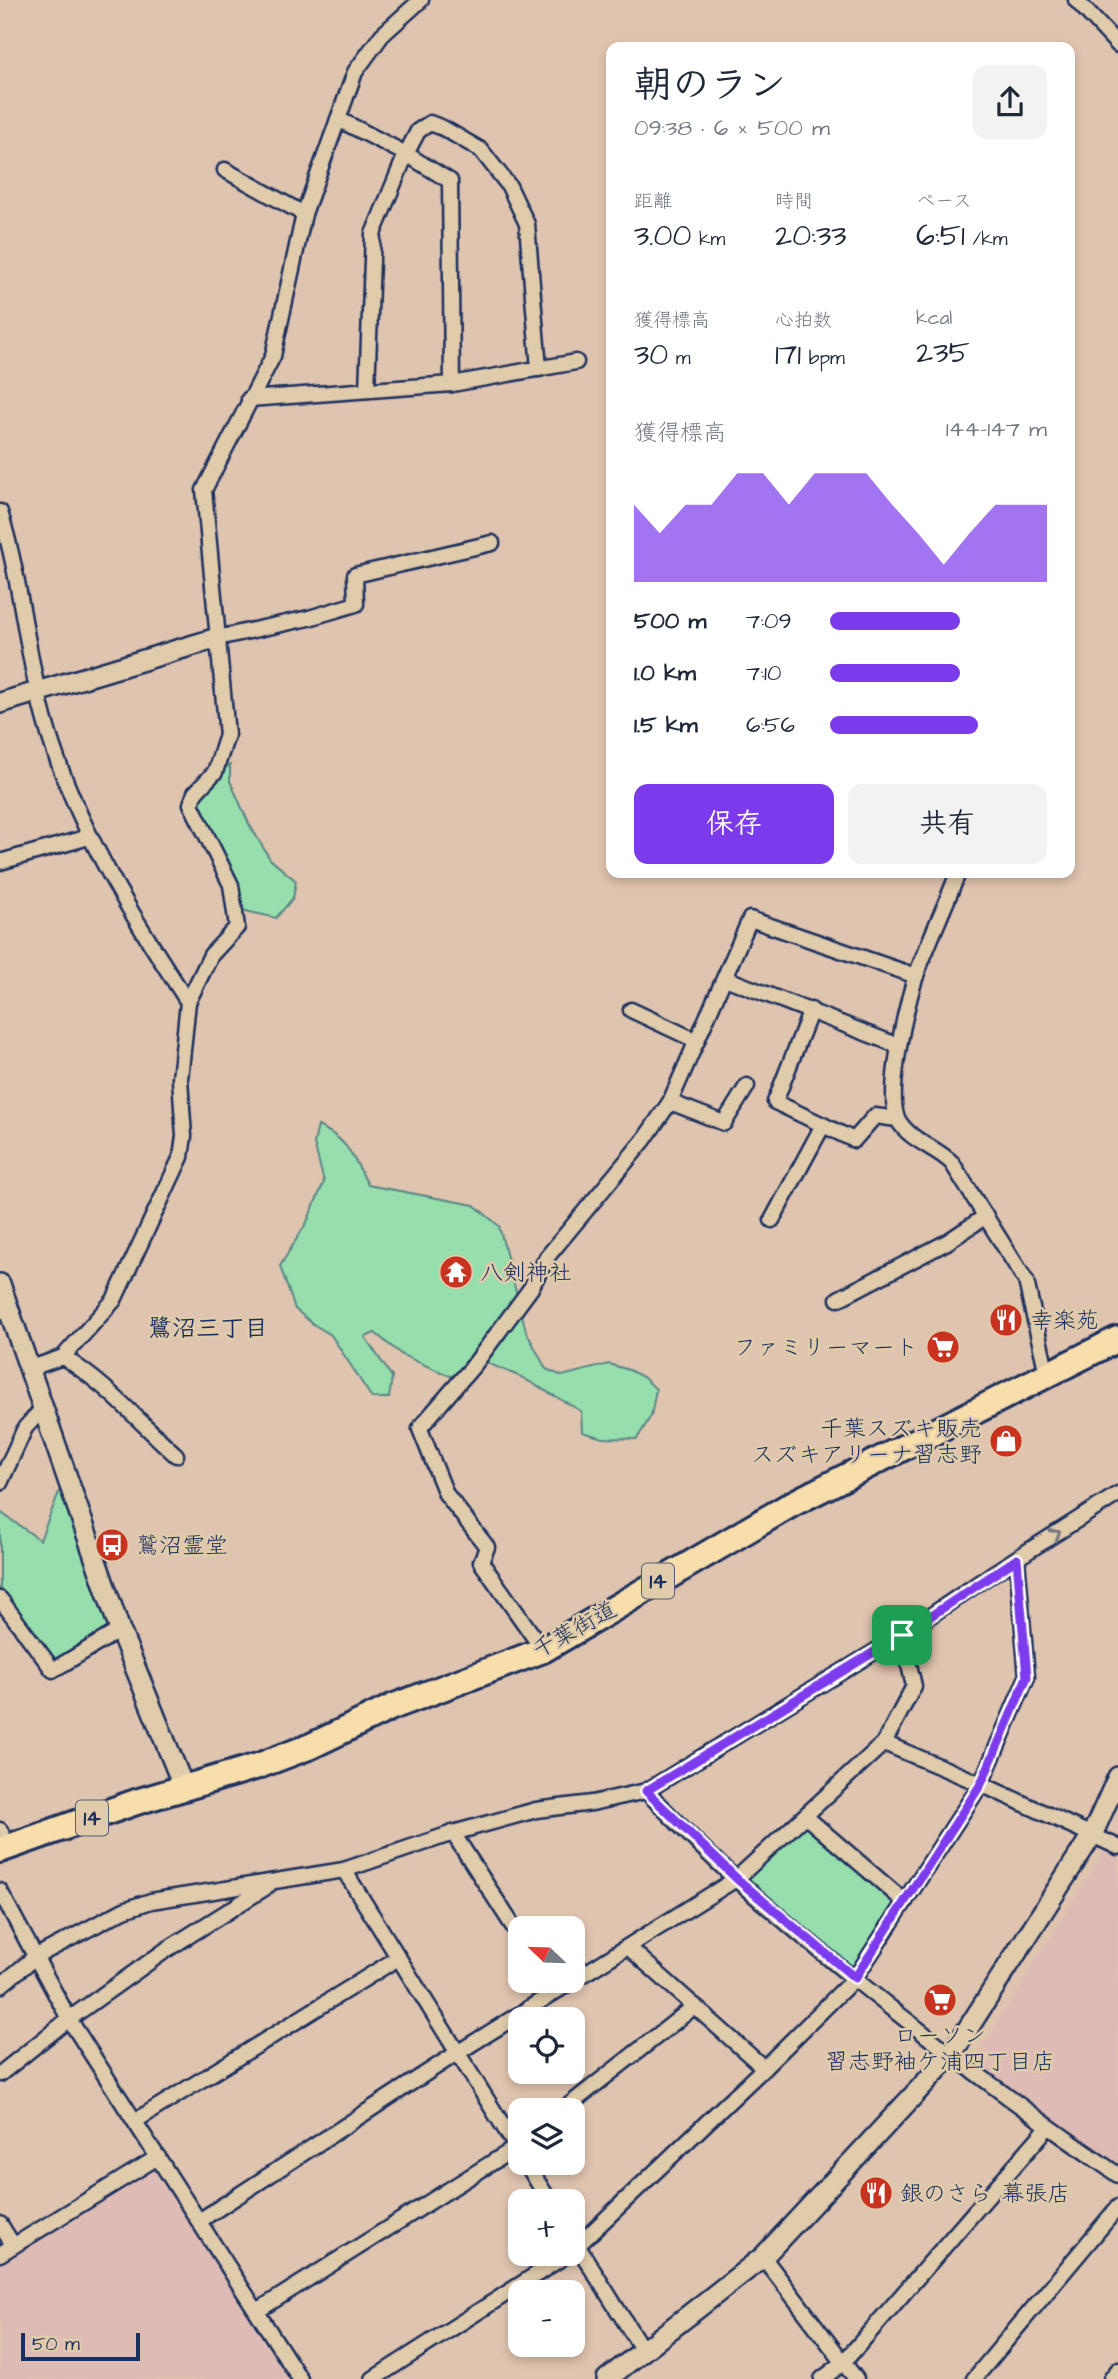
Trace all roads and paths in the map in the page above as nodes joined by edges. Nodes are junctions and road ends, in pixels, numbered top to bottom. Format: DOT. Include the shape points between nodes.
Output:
graph roads {
  1 [pos="421,0"];
  2 [pos="1076,0"];
  3 [pos="1118,45"];
  4 [pos="338,120"];
  5 [pos="406,154"];
  6 [pos="225,170"];
  7 [pos="304,214"];
  8 [pos="576,362"];
  9 [pos="539,369"];
  10 [pos="452,384"];
  11 [pos="367,390"];
  12 [pos="249,399"];
  13 [pos="0,512"];
  14 [pos="3,532"];
  15 [pos="492,543"];
  16 [pos="217,638"];
  17 [pos="38,692"];
  18 [pos="0,703"];
  19 [pos="89,837"];
  20 [pos="0,862"];
  21 [pos="956,878"];
  22 [pos="916,976"];
  23 [pos="724,978"];
  24 [pos="188,1002"];
  25 [pos="631,1010"];
  26 [pos="811,1010"];
  27 [pos="697,1041"];
  28 [pos="899,1046"];
  29 [pos="747,1086"];
  30 [pos="670,1102"];
  31 [pos="897,1119"];
  32 [pos="823,1125"];
  33 [pos="986,1216"];
  34 [pos="772,1220"];
  35 [pos="0,1284"];
  36 [pos="838,1298"];
  37 [pos="4,1313"];
  38 [pos="1118,1339"];
  39 [pos="62,1357"];
  40 [pos="29,1369"];
  41 [pos="1047,1374"];
  42 [pos="44,1407"];
  43 [pos="176,1455"];
  44 [pos="0,1483"];
  45 [pos="1118,1494"];
  46 [pos="1017,1559"];
  47 [pos="0,1599"];
  48 [pos="120,1630"];
  49 [pos="902,1635"];
  50 [pos="543,1650"];
  51 [pos="884,1743"];
  52 [pos="1118,1777"];
  53 [pos="981,1784"];
  54 [pos="184,1788"];
  55 [pos="646,1791"];
  56 [pos="805,1816"];
  57 [pos="453,1833"];
  58 [pos="1092,1835"];
  59 [pos="3,1843"];
  60 [pos="1118,1847"];
  61 [pos="344,1870"];
  62 [pos="737,1879"];
  63 [pos="272,1884"];
  64 [pos="0,1891"];
  65 [pos="905,1902"];
  66 [pos="508,1918"];
  67 [pos="628,1947"];
  68 [pos="35,1957"];
  69 [pos="398,1958"];
  70 [pos="585,1969"];
  71 [pos="855,1978"];
  72 [pos="0,1986"];
  73 [pos="542,1993"];
  74 [pos="695,2006"];
  75 [pos="69,2019"];
  76 [pos="457,2053"];
  77 [pos="951,2055"];
  78 [pos="764,2068"];
  79 [pos="0,2074"];
  80 [pos="578,2098"];
  81 [pos="135,2121"];
  82 [pos="1048,2127"];
  83 [pos="508,2132"];
  84 [pos="508,2156"];
  85 [pos="158,2157"];
  86 [pos="1118,2175"];
  87 [pos="1118,2207"];
  88 [pos="199,2221"];
  89 [pos="0,2224"];
  90 [pos="585,2236"];
  91 [pos="13,2245"];
  92 [pos="0,2254"];
  93 [pos="763,2257"];
  94 [pos="585,2265"];
  95 [pos="544,2266"];
  96 [pos="257,2311"];
  97 [pos="644,2352"];
  98 [pos="843,2362"];
  99 [pos="1118,2370"];
  100 [pos="300,2379"];
  101 [pos="373,2379"];
  102 [pos="607,2379"];
  103 [pos="822,2379"];
  104 [pos="856,2379"];
  105 [pos="974,2379"];
  106 [pos="1111,2379"];
  1 -- 4 [label="street" via="382,35 355,72"];
  2 -- 3 [label="street"];
  4 -- 5 [label="street"];
  4 -- 7 [label="street"];
  5 -- 9 [label="street" via="418,131 430,123 481,150 509,186 527,224"];
  5 -- 10 [label="street" via="450,181"];
  5 -- 11 [label="street" via="373,234"];
  6 -- 7 [label="street"];
  7 -- 12 [label="street" via="273,356"];
  8 -- 9 [label="street"];
  9 -- 10 [label="street"];
  10 -- 11 [label="street"];
  11 -- 12 [label="street"];
  12 -- 16 [label="street" via="204,490"];
  13 -- 14 [label="street"];
  14 -- 17 [label="street"];
  15 -- 16 [label="street" via="355,575 356,604"];
  16 -- 17 [label="street"];
  16 -- 24 [label="street" via="227,735 215,772 191,804 231,885 237,927 211,955"];
  17 -- 18 [label="street"];
  17 -- 19 [label="street" via="53,747"];
  19 -- 20 [label="street"];
  19 -- 24 [label="street"];
  21 -- 22 [label="street"];
  22 -- 23 [label="street" via="750,919"];
  22 -- 28 [label="street"];
  23 -- 26 [label="street"];
  23 -- 27 [label="street"];
  24 -- 39 [label="street" via="180,1079 181,1157 114,1300"];
  25 -- 27 [label="street"];
  26 -- 28 [label="street"];
  26 -- 32 [label="street" via="775,1102"];
  27 -- 30 [label="street"];
  28 -- 31 [label="street" via="893,1087"];
  29 -- 30 [label="street" via="724,1123"];
  30 -- 50 [label="street" via="547,1257 526,1296 474,1365 420,1429 446,1494 486,1547 481,1562"];
  31 -- 32 [label="street" via="875,1116 854,1140"];
  31 -- 33 [label="street" via="916,1140 952,1163"];
  32 -- 34 [label="street"];
  33 -- 36 [label="street" via="947,1242"];
  33 -- 41 [label="street" via="1026,1282"];
  35 -- 37 [label="street"];
  37 -- 40 [label="street"];
  38 -- 41 [label="highway, 千葉街道 / 14"];
  39 -- 40 [label="street"];
  39 -- 43 [label="street" via="92,1376"];
  40 -- 42 [label="street"];
  41 -- 50 [label="highway, 千葉街道 / 14" via="792,1504"];
  42 -- 44 [label="street" via="25,1428"];
  42 -- 48 [label="street"];
  46 -- 45 [label="street, one-way"];
  46 -- 49 [label="street"];
  46 -- 53 [label="street" via="1027,1677"];
  47 -- 48 [label="street" via="53,1670"];
  48 -- 54 [label="street"];
  49 -- 51 [label="street" via="914,1686"];
  49 -- 55 [label="street"];
  50 -- 54 [label="highway, 千葉街道 / 14" via="392,1707 300,1750"];
  51 -- 53 [label="street"];
  51 -- 56 [label="street"];
  52 -- 58 [label="street"];
  53 -- 58 [label="street"];
  53 -- 65 [label="street"];
  54 -- 59 [label="highway, 千葉街道 / 14"];
  55 -- 57 [label="street" via="536,1810"];
  55 -- 62 [label="street"];
  56 -- 62 [label="street"];
  56 -- 65 [label="street"];
  57 -- 61 [label="street"];
  57 -- 66 [label="street"];
  58 -- 60 [label="street"];
  58 -- 77 [label="street"];
  61 -- 63 [label="street"];
  61 -- 69 [label="street"];
  62 -- 67 [label="street"];
  62 -- 71 [label="street"];
  63 -- 68 [label="street" via="152,1901 124,1910"];
  63 -- 75 [label="street" via="166,1950"];
  64 -- 68 [label="street"];
  65 -- 71 [label="street"];
  67 -- 70 [label="street"];
  67 -- 74 [label="street"];
  68 -- 72 [label="street"];
  68 -- 75 [label="street"];
  69 -- 76 [label="street"];
  69 -- 81 [label="street"];
  71 -- 77 [label="street"];
  71 -- 78 [label="street"];
  73 -- 76 [label="street"];
  74 -- 78 [label="street"];
  74 -- 80 [label="street"];
  75 -- 79 [label="street"];
  75 -- 81 [label="street"];
  76 -- 83 [label="street"];
  76 -- 88 [label="street"];
  77 -- 82 [label="street"];
  77 -- 93 [label="street"];
  78 -- 90 [label="street"];
  81 -- 85 [label="street"];
  82 -- 86 [label="street"];
  82 -- 98 [label="street"];
  84 -- 96 [label="street"];
  85 -- 88 [label="street"];
  85 -- 91 [label="street"];
  87 -- 105 [label="street"];
  88 -- 96 [label="street"];
  89 -- 91 [label="street"];
  91 -- 92 [label="street"];
  93 -- 97 [label="street"];
  93 -- 98 [label="street"];
  94 -- 97 [label="street"];
  95 -- 101 [label="street"];
  96 -- 100 [label="street"];
  97 -- 102 [label="street"];
  98 -- 103 [label="street"];
  98 -- 104 [label="street"];
  99 -- 106 [label="street"];
}
